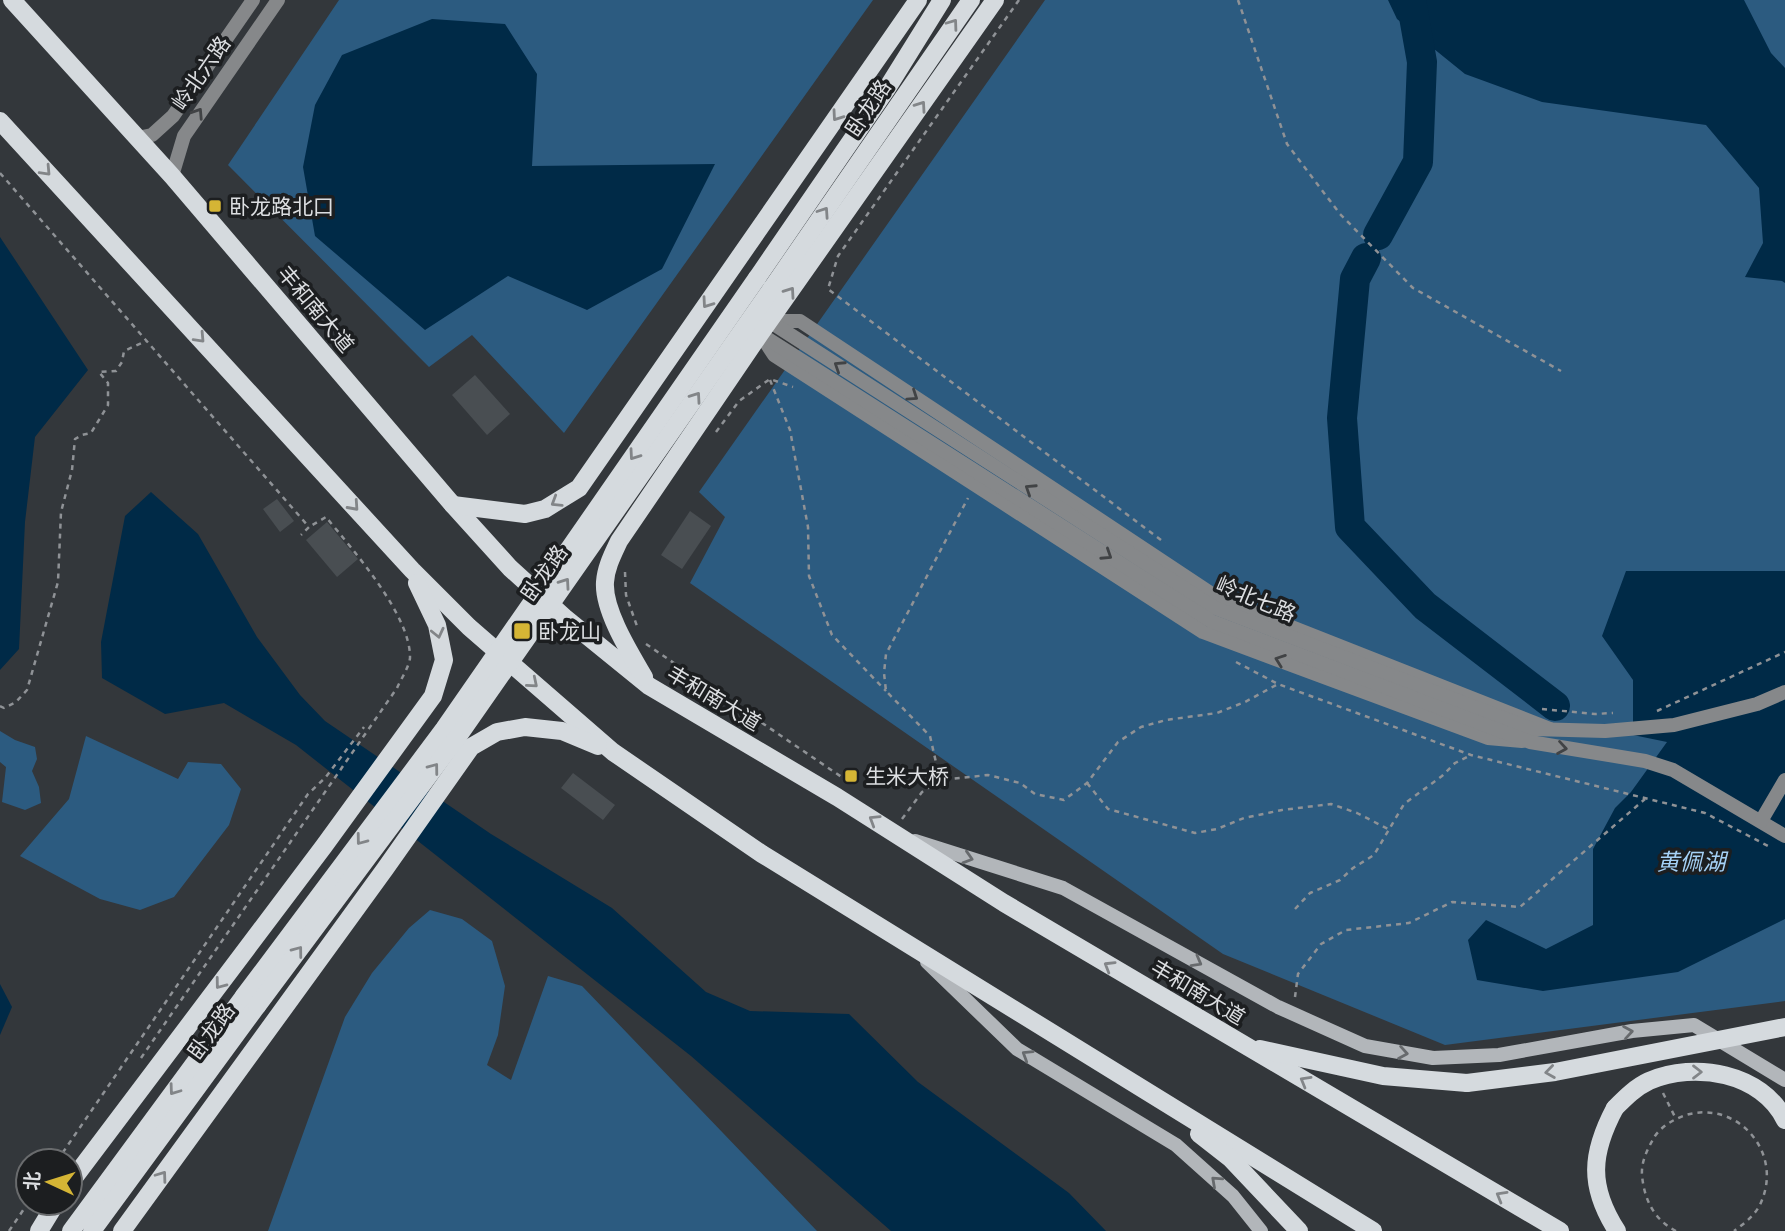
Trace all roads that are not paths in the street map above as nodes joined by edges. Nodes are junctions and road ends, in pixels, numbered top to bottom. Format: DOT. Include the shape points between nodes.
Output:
graph roads {
  1 [pos="12,0"];
  2 [pos="253,0"];
  3 [pos="278,0"];
  4 [pos="918,0"];
  5 [pos="942,0"];
  6 [pos="971,0"];
  7 [pos="995,0"];
  8 [pos="0,121"];
  9 [pos="137,138"];
  10 [pos="172,176"];
  11 [pos="765,327"];
  12 [pos="453,505"];
  13 [pos="412,570"];
  14 [pos="649,686"];
  15 [pos="1785,692"];
  16 [pos="613,752"];
  17 [pos="1785,780"];
  18 [pos="1760,821"];
  19 [pos="907,832"];
  20 [pos="1785,836"];
  21 [pos="909,944"];
  22 [pos="251,1001"];
  23 [pos="1785,1027"];
  24 [pos="1244,1045"];
  25 [pos="1785,1080"];
  26 [pos="1133,1082"];
  27 [pos="1785,1120"];
  28 [pos="84,1164"];
  29 [pos="71,1231"];
  30 [pos="92,1231"];
  31 [pos="122,1231"];
  32 [pos="1261,1231"];
  33 [pos="1299,1231"];
  34 [pos="1373,1231"];
  35 [pos="1560,1231"];
  36 [pos="1617,1231"];
  1 -- 9 [label="main road, 丰和南大道"];
  2 -- 9 [label="street, 岭北六路" via="173,116 152,135"];
  10 -- 3 [label="street, 岭北六路, one-way" via="184,136"];
  4 -- 12 [label="main road, 卧龙路, one-way" via="579,488 545,509 525,514"];
  5 -- 22 [label="main road, 卧龙路, one-way, bridge" via="757,278"];
  22 -- 6 [label="main road, 卧龙路, one-way, bridge" via="459,735"];
  11 -- 7 [label="main road, 卧龙路, one-way"];
  8 -- 13 [label="main road, one-way"];
  9 -- 10 [label="main road, 丰和南大道"];
  10 -- 12 [label="main road, 丰和南大道"];
  11 -- 14 [label="main road, 卧龙路" via="619,541 608,564 604,584 615,626"];
  11 -- 15 [label="street, 岭北七路" via="1215,608 1532,729 1605,731 1674,725 1757,704"];
  11 -- 18 [label="street, one-way" via="1211,621 1530,742 1673,770"];
  12 -- 14 [label="main road, 丰和南大道" via="510,568"];
  13 -- 16 [label="main road, one-way" via="469,627"];
  13 -- 28 [label="main road, 卧龙路, one-way" via="437,625 444,660 433,696"];
  19 -- 14 [label="main road, 丰和南大道, one-way"];
  16 -- 21 [label="main road" via="762,854"];
  31 -- 16 [label="main road, one-way" via="471,747 497,732 525,727 562,731"];
  17 -- 18 [label="street"];
  18 -- 20 [label="street"];
  24 -- 19 [label="main road, 丰和南大道, one-way" via="1004,903"];
  19 -- 25 [label="main road, one-way" via="1063,888 1292,1014 1365,1046 1433,1058 1499,1055 1694,1025"];
  21 -- 26 [label="main road"];
  32 -- 21 [label="main road, one-way" via="1233,1196 1176,1145 1017,1049"];
  22 -- 29 [label="main road, 卧龙路, one-way"];
  22 -- 30 [label="main road, 卧龙路"];
  23 -- 24 [label="main road, one-way, bridge" via="1555,1072 1466,1083 1382,1076"];
  35 -- 24 [label="main road, 丰和南大道, one-way"];
  26 -- 33 [label="main road" via="1231,1159"];
  26 -- 34 [label="main road"];
  36 -- 27 [label="main road, one-way, bridge" via="1596,1189 1596,1163 1601,1135 1630,1092 1672,1073 1729,1075 1758,1089"];
}
